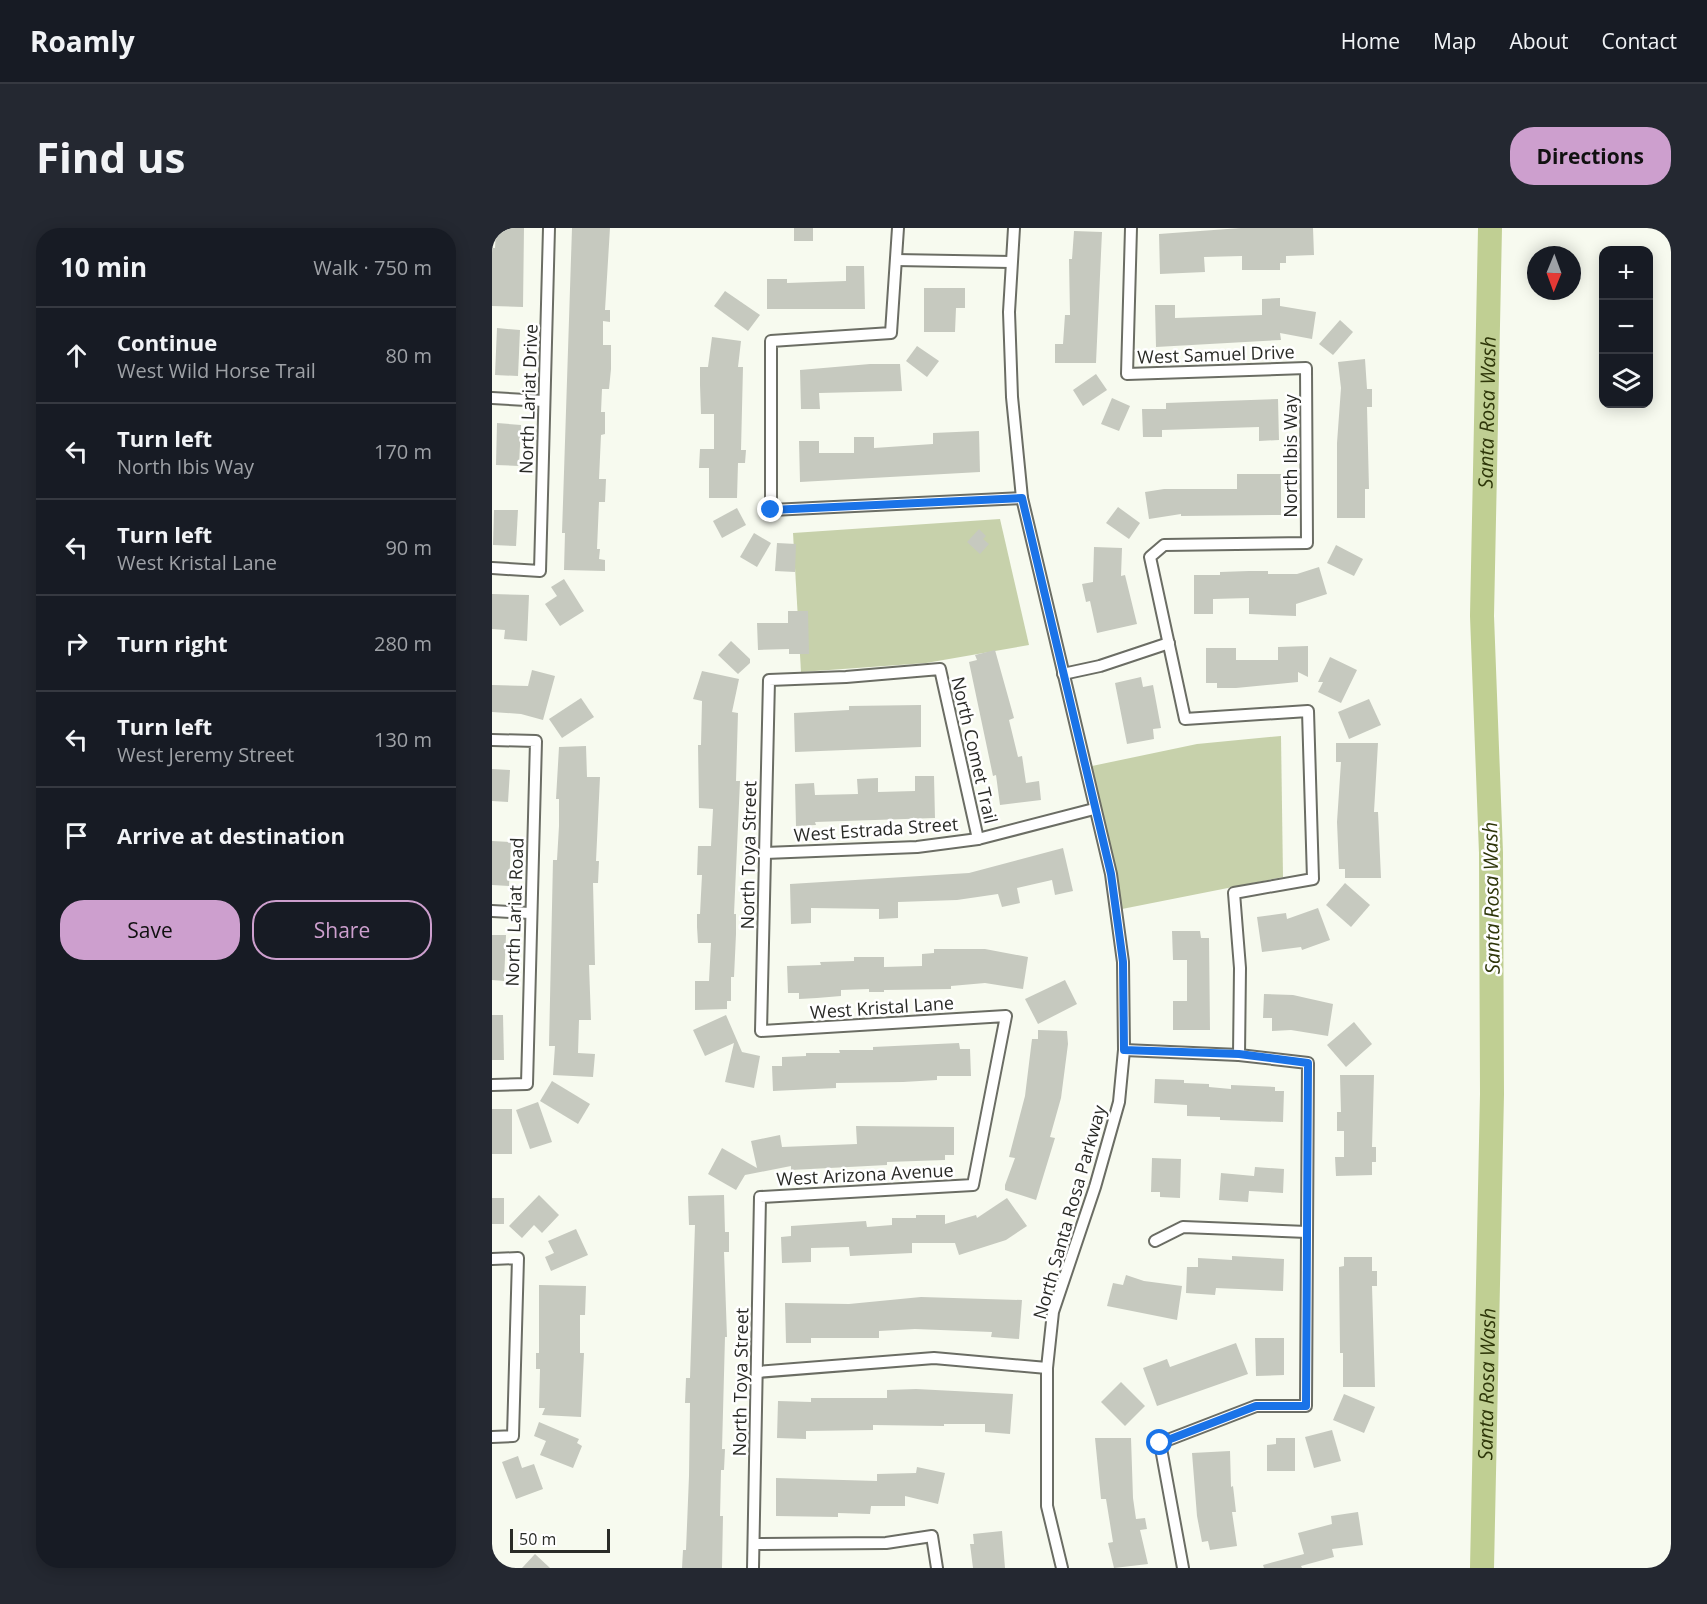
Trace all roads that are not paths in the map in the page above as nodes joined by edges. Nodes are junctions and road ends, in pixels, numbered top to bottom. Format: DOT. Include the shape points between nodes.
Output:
graph roads {
  1 [pos="549,228"];
  2 [pos="898,228"];
  3 [pos="1014,228"];
  4 [pos="1131,228"];
  5 [pos="896,260"];
  6 [pos="1011,262"];
  7 [pos="1306,368"];
  8 [pos="492,398"];
  9 [pos="544,401"];
  10 [pos="1022,498"];
  11 [pos="492,568"];
  12 [pos="1169,643"];
  13 [pos="940,669"];
  14 [pos="1063,674"];
  15 [pos="492,740"];
  16 [pos="1095,809"];
  17 [pos="978,838"];
  18 [pos="765,853"];
  19 [pos="492,911"];
  20 [pos="530,913"];
  21 [pos="761,1031"];
  22 [pos="1124,1050"];
  23 [pos="1239,1054"];
  24 [pos="492,1085"];
  25 [pos="973,1185"];
  26 [pos="760,1197"];
  27 [pos="1307,1232"];
  28 [pos="1155,1241"];
  29 [pos="492,1259"];
  30 [pos="1047,1368"];
  31 [pos="757,1372"];
  32 [pos="492,1437"];
  33 [pos="754,1544"];
  34 [pos="753,1568"];
  35 [pos="938,1568"];
  36 [pos="1062,1568"];
  37 [pos="1183,1568"];
  1 -- 9 [label="street, North Lariat Drive"];
  2 -- 5 [label="street"];
  3 -- 6 [label="street, North Santa Rosa Parkway"];
  4 -- 7 [label="street, West Samuel Drive" via="1127,374"];
  5 -- 6 [label="street"];
  5 -- 10 [label="street" via="891,333 771,340 771,510"];
  6 -- 10 [label="street, North Santa Rosa Parkway" via="1012,396"];
  7 -- 12 [label="street, North Ibis Way" via="1306,543 1164,545 1150,557"];
  8 -- 9 [label="street"];
  9 -- 11 [label="street, North Lariat Drive" via="540,571"];
  10 -- 14 [label="street, North Santa Rosa Parkway"];
  12 -- 14 [label="street"];
  12 -- 23 [label="street" via="1185,719 1308,711 1313,879 1234,893 1240,968"];
  13 -- 17 [label="street, North Comet Trail"];
  13 -- 18 [label="street, North Toya Street" via="769,680"];
  14 -- 16 [label="street, North Santa Rosa Parkway"];
  15 -- 20 [label="street, North Lariat Road" via="536,741"];
  16 -- 17 [label="street, West Estrada Street"];
  16 -- 22 [label="street, North Santa Rosa Parkway" via="1111,874 1123,962"];
  17 -- 18 [label="street, West Estrada Street" via="917,847"];
  18 -- 21 [label="street, North Toya Street"];
  19 -- 20 [label="street"];
  20 -- 24 [label="street, North Lariat Road" via="527,1084"];
  21 -- 25 [label="street, West Kristal Lane" via="1006,1016"];
  22 -- 23 [label="street"];
  22 -- 30 [label="street, North Santa Rosa Parkway" via="1119,1101 1053,1312"];
  23 -- 27 [label="street" via="1308,1063"];
  25 -- 26 [label="street, West Arizona Avenue"];
  26 -- 31 [label="street, North Toya Street"];
  27 -- 28 [label="street" via="1183,1227"];
  27 -- 37 [label="street" via="1306,1406 1256,1406 1160,1443"];
  29 -- 32 [label="street" via="518,1258 513,1436"];
  30 -- 31 [label="street" via="934,1358"];
  30 -- 36 [label="street, North Santa Rosa Parkway" via="1047,1506"];
  31 -- 33 [label="street, North Toya Street"];
  33 -- 34 [label="street, North Toya Street"];
  33 -- 35 [label="street" via="886,1543 932,1536"];
}
